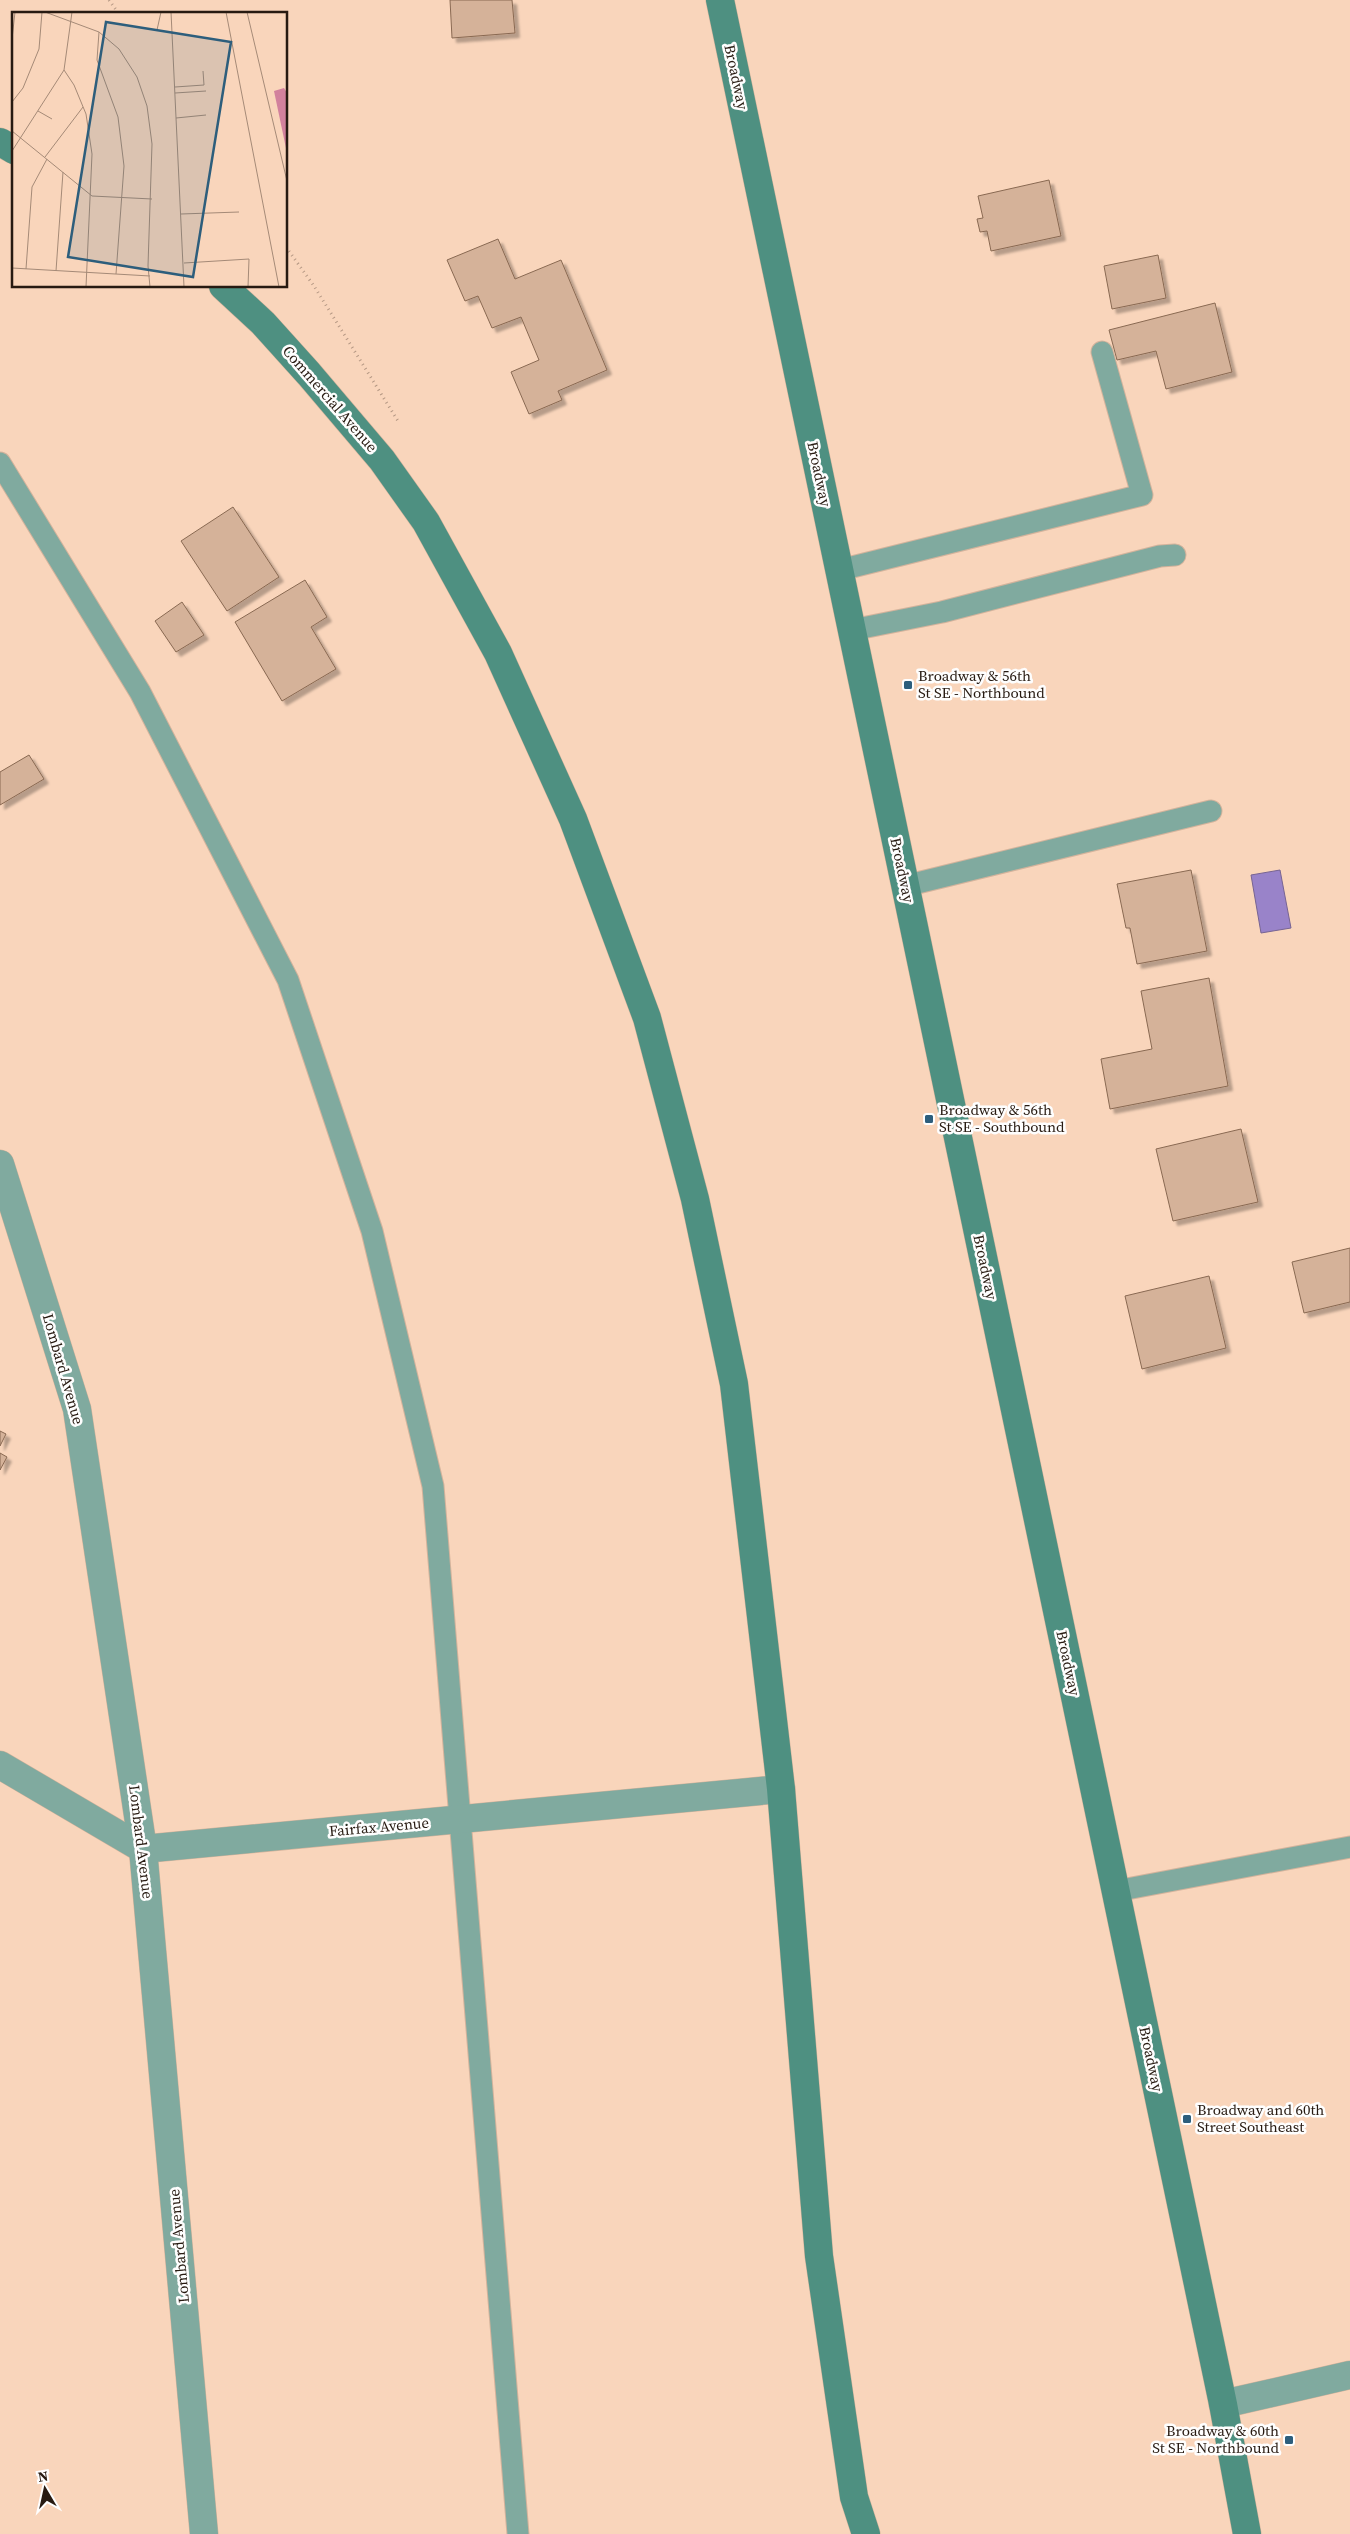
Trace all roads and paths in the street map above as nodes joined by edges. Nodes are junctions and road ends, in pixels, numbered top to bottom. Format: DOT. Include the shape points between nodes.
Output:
graph roads {
  1 [pos="109,0"];
  2 [pos="720,0"];
  3 [pos="118,12"];
  4 [pos="0,142"];
  5 [pos="12,149"];
  6 [pos="225,288"];
  7 [pos="1102,352"];
  8 [pos="0,463"];
  9 [pos="1175,555"];
  10 [pos="840,570"];
  11 [pos="852,630"];
  12 [pos="1211,811"];
  13 [pos="905,886"];
  14 [pos="0,1164"];
  15 [pos="0,1765"];
  16 [pos="781,1789"];
  17 [pos="460,1819"];
  18 [pos="1350,1847"];
  19 [pos="143,1849"];
  20 [pos="1116,1890"];
  21 [pos="1350,2375"];
  22 [pos="1224,2404"];
  23 [pos="204,2534"];
  24 [pos="518,2534"];
  25 [pos="866,2534"];
  26 [pos="1247,2534"];
  1 -- 3 [label="path"];
  2 -- 10 [label="street, Broadway"];
  4 -- 5 [label="street"];
  6 -- 16 [label="street, Commercial Avenue" via="263,322 309,374 382,460 426,522 498,653 573,819 647,1018 695,1199 734,1384"];
  7 -- 10 [label="lane" via="1142,495"];
  8 -- 17 [label="lane" via="140,692 288,980 372,1231 433,1486"];
  9 -- 11 [label="lane" via="1160,556 942,612"];
  10 -- 11 [label="street, Broadway"];
  11 -- 13 [label="street, Broadway"];
  12 -- 13 [label="lane"];
  13 -- 20 [label="street, Broadway"];
  14 -- 19 [label="street, Lombard Avenue" via="77,1409"];
  15 -- 19 [label="street"];
  16 -- 17 [label="street, Fairfax Avenue"];
  16 -- 25 [label="street, Commercial Avenue" via="819,2256 854,2497"];
  17 -- 19 [label="street, Fairfax Avenue"];
  17 -- 24 [label="lane"];
  18 -- 20 [label="lane"];
  19 -- 23 [label="street, Lombard Avenue"];
  20 -- 22 [label="street, Broadway"];
  21 -- 22 [label="street"];
  22 -- 26 [label="street, Broadway"];
}
